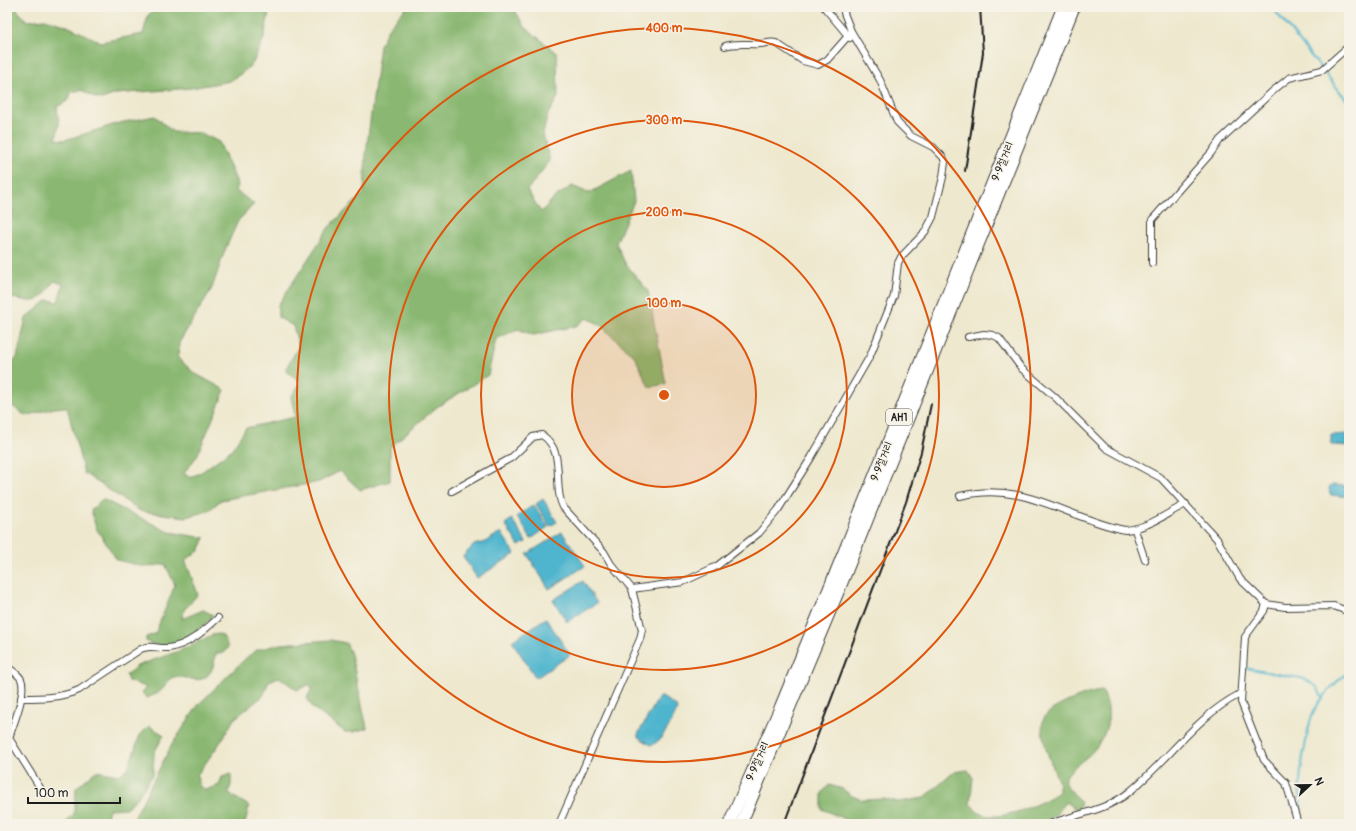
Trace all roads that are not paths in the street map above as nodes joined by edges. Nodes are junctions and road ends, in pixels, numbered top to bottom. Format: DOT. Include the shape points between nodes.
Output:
graph roads {
  1 [pos="824,7"];
  2 [pos="845,7"];
  3 [pos="1063,7"];
  4 [pos="1074,7"];
  5 [pos="848,36"];
  6 [pos="858,45"];
  7 [pos="725,46"];
  8 [pos="1349,46"];
  9 [pos="1152,263"];
  10 [pos="968,337"];
  11 [pos="452,491"];
  12 [pos="960,496"];
  13 [pos="1186,504"];
  14 [pos="1135,530"];
  15 [pos="1145,560"];
  16 [pos="632,589"];
  17 [pos="1266,604"];
  18 [pos="1349,612"];
  19 [pos="218,618"];
  20 [pos="7,667"];
  21 [pos="1240,694"];
  22 [pos="21,698"];
  23 [pos="8,739"];
  24 [pos="44,794"];
  25 [pos="559,824"];
  26 [pos="729,824"];
  27 [pos="741,824"];
  28 [pos="1050,824"];
  29 [pos="1298,824"];
  1 -- 5 [label="street"];
  2 -- 6 [label="street" via="845,18"];
  3 -- 26 [label="highway, 9·9절거리 / AH1" via="833,579"];
  4 -- 27 [label="highway, 9·9절거리 / AH1" via="838,592"];
  5 -- 6 [label="street"];
  5 -- 7 [label="street" via="827,60 818,65 803,61 776,42 732,43"];
  6 -- 16 [label="street" via="880,80 897,122 911,136 933,147 943,157 943,177 933,217 925,232 898,263 894,296 870,356 812,458 759,534 717,566 684,582"];
  8 -- 9 [label="street" via="1322,70 1289,78 1220,140 1152,220"];
  10 -- 13 [label="street" via="984,334 999,338 1022,369 1055,397 1106,448 1161,478"];
  11 -- 16 [label="street" via="511,458 533,437 542,435 552,447 559,467 559,500 563,507 604,552"];
  12 -- 14 [label="street" via="984,492 1020,494 1116,528"];
  13 -- 14 [label="street"];
  13 -- 17 [label="street" via="1217,539 1240,579"];
  14 -- 15 [label="street"];
  16 -- 25 [label="street" via="642,630 640,640"];
  17 -- 18 [label="street" via="1285,607 1334,606"];
  17 -- 21 [label="street" via="1264,611 1245,637"];
  19 -- 22 [label="street" via="201,633 182,644 167,648 146,646 70,694"];
  20 -- 22 [label="street" via="19,675 22,681"];
  21 -- 28 [label="street" via="1204,719 1121,798 1107,807"];
  21 -- 29 [label="street" via="1264,760 1286,783"];
  22 -- 23 [label="street"];
  23 -- 24 [label="street"];
}
